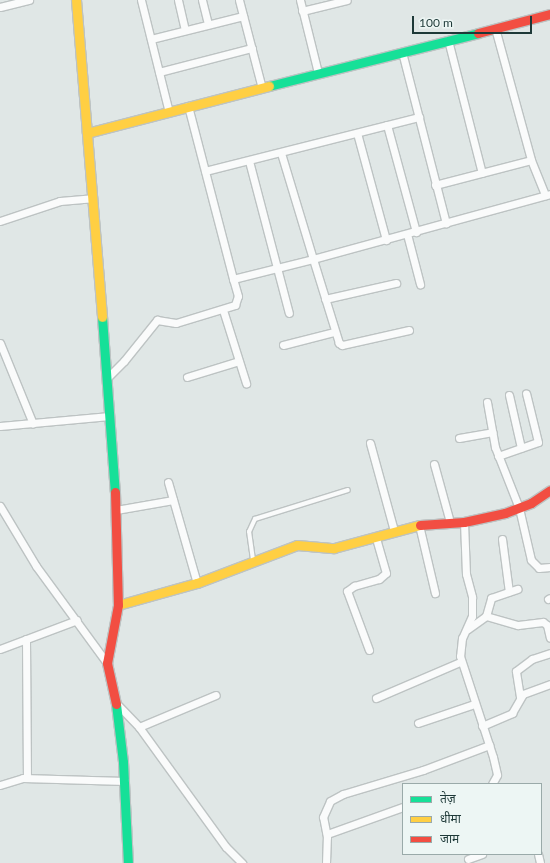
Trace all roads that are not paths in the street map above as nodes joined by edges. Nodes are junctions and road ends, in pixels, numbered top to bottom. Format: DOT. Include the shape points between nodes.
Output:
graph roads {
  1 [pos="29,0"];
  2 [pos="76,0"];
  3 [pos="141,0"];
  4 [pos="178,0"];
  5 [pos="202,0"];
  6 [pos="239,0"];
  7 [pos="300,0"];
  8 [pos="347,0"];
  9 [pos="0,7"];
  10 [pos="302,11"];
  11 [pos="550,14"];
  12 [pos="243,16"];
  13 [pos="208,24"];
  14 [pos="495,28"];
  15 [pos="185,30"];
  16 [pos="151,39"];
  17 [pos="448,40"];
  18 [pos="252,48"];
  19 [pos="402,52"];
  20 [pos="159,72"];
  21 [pos="318,73"];
  22 [pos="262,88"];
  23 [pos="188,106"];
  24 [pos="169,112"];
  25 [pos="418,117"];
  26 [pos="387,125"];
  27 [pos="87,133"];
  28 [pos="357,133"];
  29 [pos="281,153"];
  30 [pos="531,160"];
  31 [pos="249,161"];
  32 [pos="205,171"];
  33 [pos="482,173"];
  34 [pos="435,185"];
  35 [pos="548,194"];
  36 [pos="92,198"];
  37 [pos="0,221"];
  38 [pos="446,223"];
  39 [pos="416,232"];
  40 [pos="407,234"];
  41 [pos="386,240"];
  42 [pos="314,258"];
  43 [pos="277,268"];
  44 [pos="233,279"];
  45 [pos="396,283"];
  46 [pos="420,284"];
  47 [pos="325,299"];
  48 [pos="223,310"];
  49 [pos="289,313"];
  50 [pos="409,330"];
  51 [pos="334,332"];
  52 [pos="0,343"];
  53 [pos="283,345"];
  54 [pos="239,361"];
  55 [pos="186,377"];
  56 [pos="107,378"];
  57 [pos="246,383"];
  58 [pos="526,393"];
  59 [pos="509,395"];
  60 [pos="487,402"];
  61 [pos="110,416"];
  62 [pos="33,424"];
  63 [pos="0,426"];
  64 [pos="492,432"];
  65 [pos="459,438"];
  66 [pos="370,443"];
  67 [pos="521,448"];
  68 [pos="498,456"];
  69 [pos="434,464"];
  70 [pos="168,482"];
  71 [pos="348,490"];
  72 [pos="550,490"];
  73 [pos="173,500"];
  74 [pos="0,506"];
  75 [pos="519,508"];
  76 [pos="116,510"];
  77 [pos="450,522"];
  78 [pos="464,522"];
  79 [pos="419,525"];
  80 [pos="394,531"];
  81 [pos="376,537"];
  82 [pos="502,539"];
  83 [pos="254,561"];
  84 [pos="550,567"];
  85 [pos="197,583"];
  86 [pos="518,589"];
  87 [pos="509,592"];
  88 [pos="435,593"];
  89 [pos="118,605"];
  90 [pos="486,616"];
  91 [pos="77,620"];
  92 [pos="468,629"];
  93 [pos="550,638"];
  94 [pos="26,639"];
  95 [pos="0,649"];
  96 [pos="369,650"];
  97 [pos="550,653"];
  98 [pos="460,662"];
  99 [pos="107,663"];
  100 [pos="550,684"];
  101 [pos="216,695"];
  102 [pos="520,697"];
  103 [pos="376,698"];
  104 [pos="116,702"];
  105 [pos="474,704"];
  106 [pos="418,723"];
  107 [pos="482,726"];
  108 [pos="139,727"];
  109 [pos="489,745"];
  110 [pos="27,778"];
  111 [pos="125,781"];
  112 [pos="497,782"];
  113 [pos="0,785"];
  114 [pos="402,807"];
  115 [pos="327,834"];
  116 [pos="479,855"];
  117 [pos="468,859"];
  118 [pos="128,863"];
  119 [pos="242,863"];
  120 [pos="326,863"];
  1 -- 9 [label="street"];
  2 -- 27 [label="street"];
  3 -- 16 [label="street"];
  4 -- 15 [label="street"];
  5 -- 13 [label="street"];
  6 -- 12 [label="street"];
  7 -- 10 [label="street"];
  8 -- 10 [label="street"];
  10 -- 21 [label="street"];
  11 -- 14 [label="street"];
  12 -- 13 [label="street"];
  12 -- 18 [label="street"];
  13 -- 15 [label="street"];
  14 -- 17 [label="street"];
  14 -- 30 [label="street"];
  15 -- 16 [label="street"];
  16 -- 20 [label="street"];
  17 -- 19 [label="street"];
  17 -- 33 [label="street"];
  18 -- 20 [label="street"];
  18 -- 22 [label="street"];
  19 -- 21 [label="street"];
  19 -- 25 [label="street"];
  20 -- 24 [label="street"];
  21 -- 22 [label="street"];
  22 -- 23 [label="street"];
  23 -- 24 [label="street"];
  23 -- 32 [label="street"];
  24 -- 27 [label="street"];
  25 -- 26 [label="street"];
  25 -- 34 [label="street"];
  26 -- 28 [label="street"];
  26 -- 39 [label="street"];
  27 -- 36 [label="street"];
  28 -- 29 [label="street"];
  28 -- 41 [label="street"];
  29 -- 31 [label="street"];
  29 -- 42 [label="street"];
  30 -- 33 [label="street"];
  30 -- 35 [label="street"];
  31 -- 32 [label="street"];
  31 -- 43 [label="street"];
  32 -- 44 [label="street"];
  33 -- 34 [label="street"];
  34 -- 38 [label="street"];
  35 -- 38 [label="street"];
  36 -- 37 [label="street" via="60,200"];
  36 -- 56 [label="street"];
  38 -- 39 [label="street"];
  39 -- 40 [label="street"];
  40 -- 41 [label="street"];
  40 -- 46 [label="street"];
  41 -- 42 [label="street"];
  42 -- 43 [label="street"];
  42 -- 47 [label="street"];
  43 -- 44 [label="street"];
  43 -- 49 [label="street"];
  44 -- 48 [label="street" via="238,301 232,307"];
  45 -- 47 [label="street"];
  47 -- 51 [label="street"];
  48 -- 54 [label="street"];
  48 -- 56 [label="street" via="171,324 156,320 124,361"];
  50 -- 51 [label="street" via="342,345"];
  51 -- 53 [label="street"];
  52 -- 62 [label="street"];
  54 -- 55 [label="street"];
  54 -- 57 [label="street"];
  56 -- 61 [label="street"];
  58 -- 67 [label="street" via="539,438 538,442"];
  59 -- 67 [label="street"];
  60 -- 64 [label="street"];
  61 -- 62 [label="street"];
  61 -- 76 [label="street"];
  62 -- 63 [label="street"];
  64 -- 65 [label="street"];
  64 -- 68 [label="street"];
  66 -- 80 [label="street"];
  67 -- 68 [label="street"];
  68 -- 75 [label="street"];
  69 -- 77 [label="street"];
  70 -- 73 [label="street"];
  71 -- 83 [label="lane" via="255,519 249,532"];
  72 -- 75 [label="street"];
  73 -- 76 [label="street"];
  73 -- 85 [label="street"];
  74 -- 91 [label="street" via="36,566"];
  75 -- 78 [label="street"];
  75 -- 84 [label="street" via="531,560 539,568"];
  76 -- 89 [label="street"];
  77 -- 78 [label="street"];
  77 -- 79 [label="street"];
  78 -- 92 [label="street" via="466,574 473,607"];
  79 -- 80 [label="street"];
  79 -- 88 [label="street"];
  80 -- 81 [label="street"];
  81 -- 83 [label="street" via="334,548 297,545"];
  81 -- 96 [label="street" via="386,573 379,579 354,586 347,591"];
  82 -- 87 [label="street"];
  83 -- 85 [label="street"];
  85 -- 89 [label="street"];
  86 -- 87 [label="street"];
  87 -- 90 [label="street" via="488,601"];
  89 -- 99 [label="street"];
  90 -- 92 [label="street"];
  90 -- 93 [label="street" via="518,624 543,622 547,625"];
  91 -- 94 [label="street"];
  91 -- 99 [label="street"];
  92 -- 98 [label="street" via="460,648"];
  94 -- 95 [label="street"];
  94 -- 110 [label="street"];
  97 -- 102 [label="street" via="532,659 516,671"];
  98 -- 103 [label="street"];
  98 -- 105 [label="street"];
  99 -- 104 [label="street"];
  100 -- 102 [label="street" via="528,691"];
  101 -- 108 [label="street"];
  102 -- 107 [label="street" via="512,713"];
  104 -- 108 [label="street"];
  104 -- 111 [label="street"];
  105 -- 106 [label="street"];
  105 -- 107 [label="street"];
  107 -- 109 [label="street"];
  108 -- 119 [label="street" via="226,847"];
  109 -- 112 [label="street"];
  109 -- 115 [label="street" via="336,797 330,801 323,813 322,821"];
  110 -- 111 [label="street"];
  110 -- 113 [label="street"];
  111 -- 118 [label="street"];
  114 -- 115 [label="street"];
  115 -- 120 [label="street"];
  116 -- 117 [label="street"];
}
